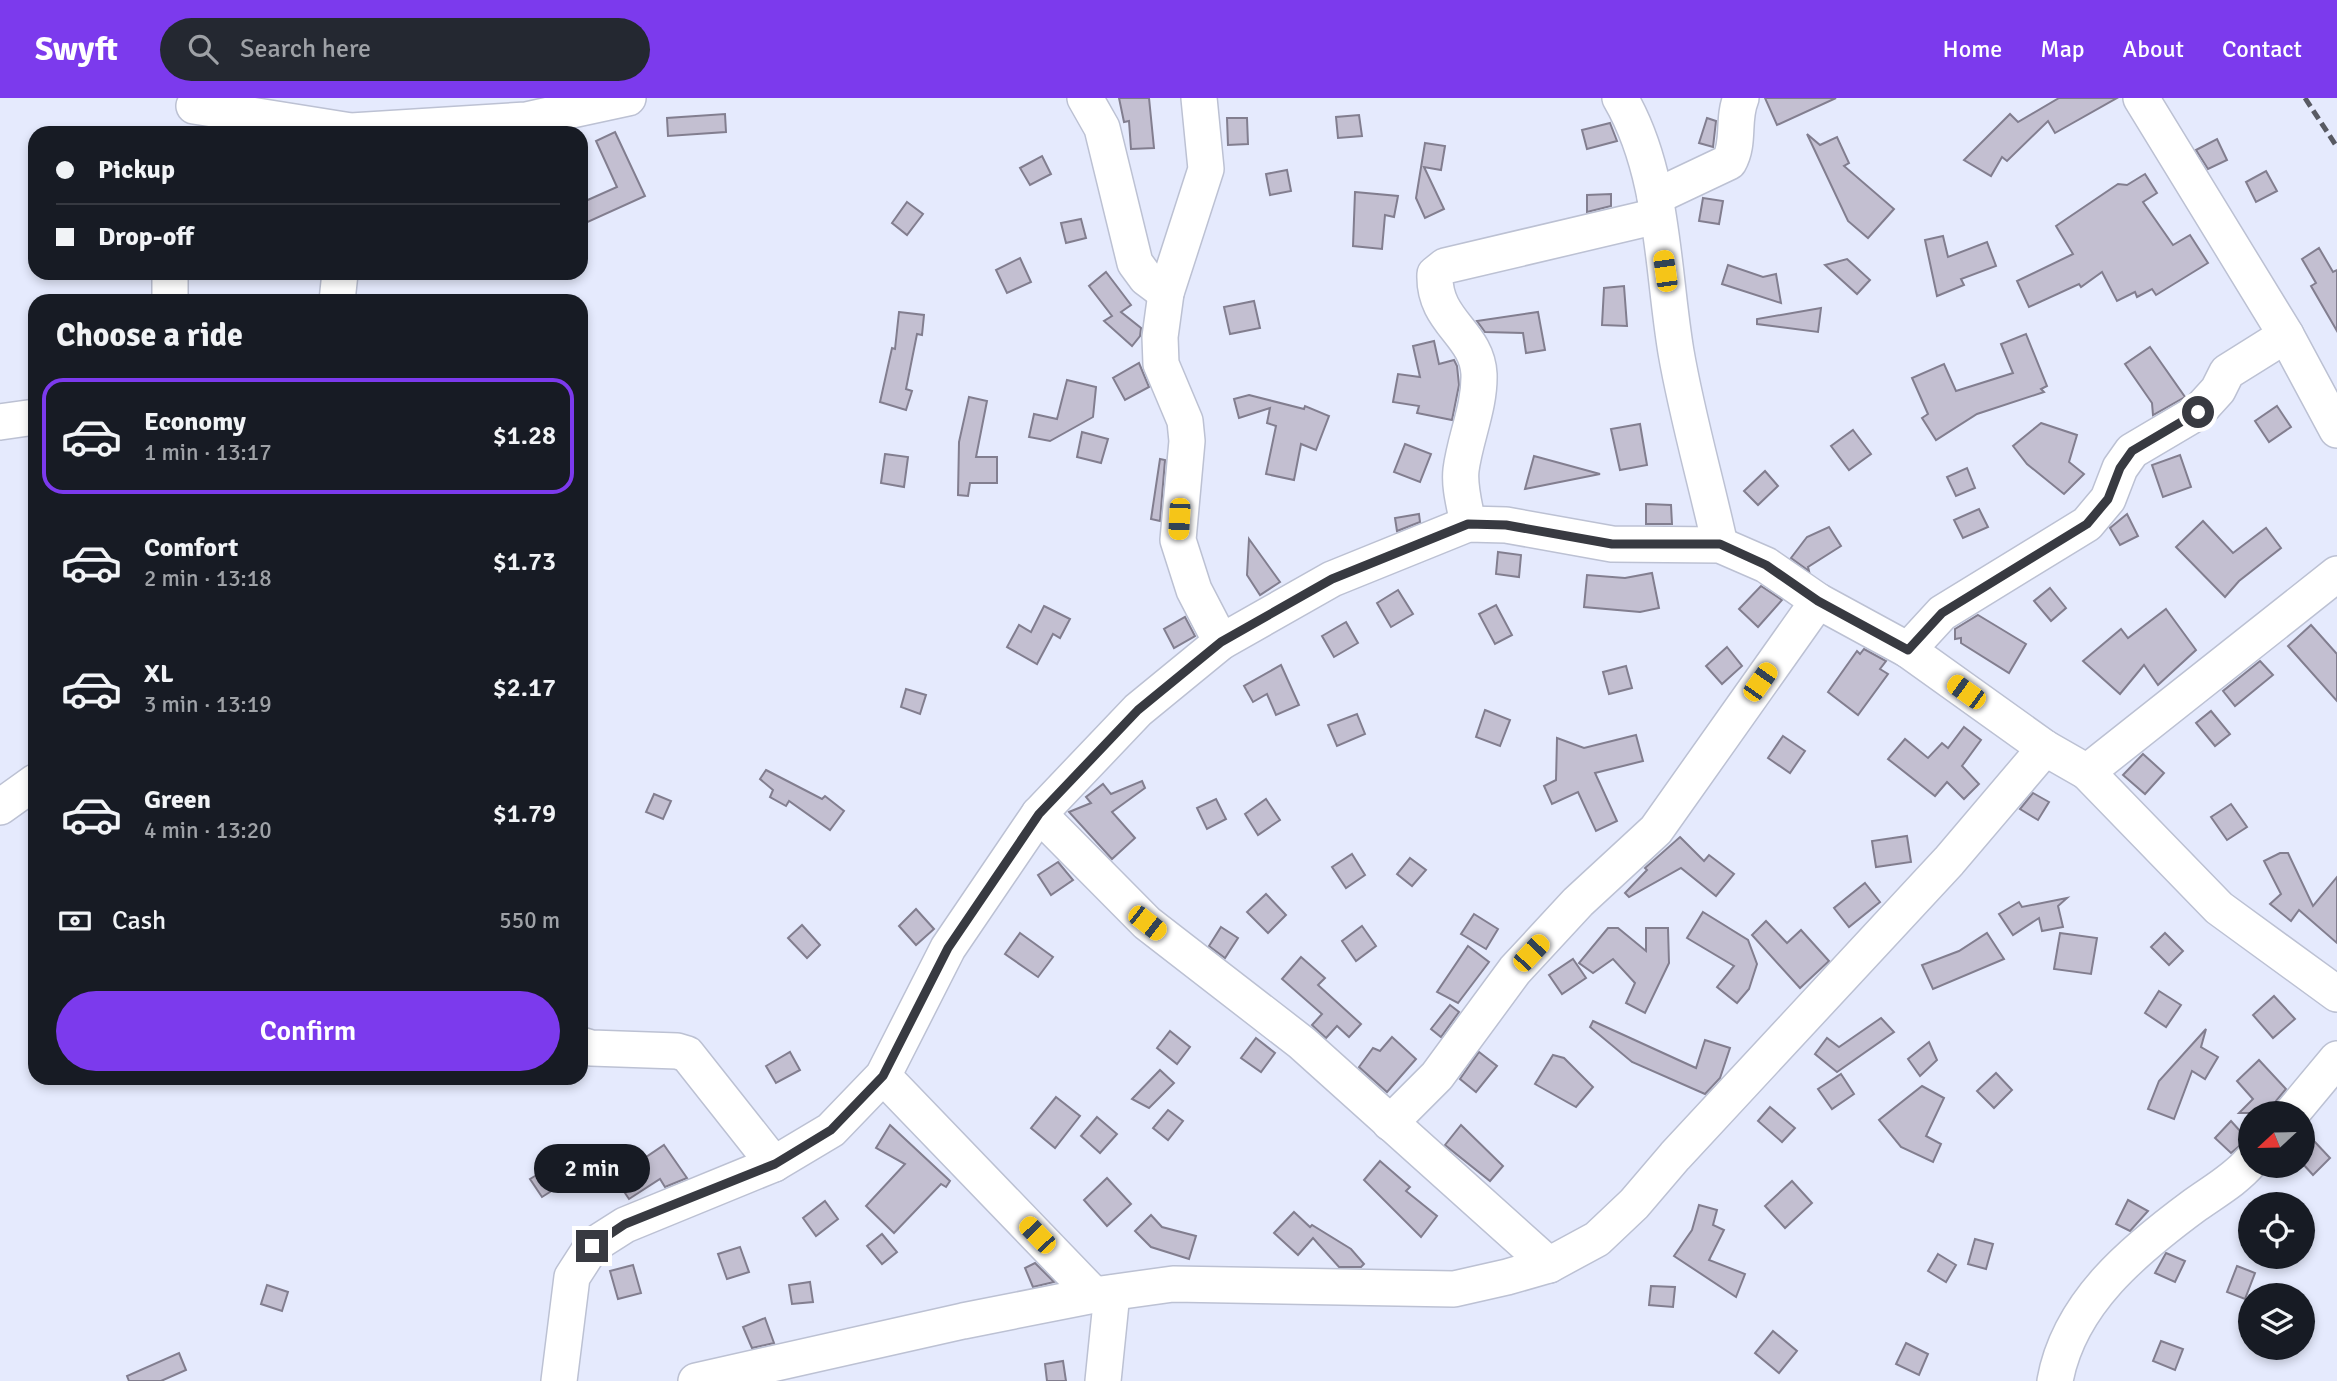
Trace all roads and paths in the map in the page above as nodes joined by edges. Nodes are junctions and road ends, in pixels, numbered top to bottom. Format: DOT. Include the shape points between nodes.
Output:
graph roads {
  1 [pos="628,98"];
  2 [pos="1085,98"];
  3 [pos="1199,98"];
  4 [pos="1620,98"];
  5 [pos="1741,98"];
  6 [pos="2141,98"];
  7 [pos="192,112"];
  8 [pos="303,126"];
  9 [pos="438,126"];
  10 [pos="1656,207"];
  11 [pos="1166,293"];
  12 [pos="2286,335"];
  13 [pos="28,418"];
  14 [pos="0,422"];
  15 [pos="2337,430"];
  16 [pos="1468,524"];
  17 [pos="1720,544"];
  18 [pos="2337,574"];
  19 [pos="1818,601"];
  20 [pos="1221,642"];
  21 [pos="1908,650"];
  22 [pos="2045,748"];
  23 [pos="2087,772"];
  24 [pos="28,787"];
  25 [pos="0,807"];
  26 [pos="1039,814"];
  27 [pos="2337,994"];
  28 [pos="588,1047"];
  29 [pos="2337,1059"];
  30 [pos="883,1076"];
  31 [pos="2302,1101"];
  32 [pos="1390,1123"];
  33 [pos="775,1164"];
  34 [pos="2238,1171"];
  35 [pos="1549,1265"];
  36 [pos="1103,1294"];
  37 [pos="559,1381"];
  38 [pos="696,1381"];
  39 [pos="1103,1381"];
  40 [pos="2055,1381"];
  1 -- 9 [label="street" via="526,120"];
  2 -- 11 [label="street" via="1101,128 1135,263"];
  3 -- 11 [label="street" via="1206,169"];
  4 -- 10 [label="street" via="1632,118"];
  5 -- 10 [label="street" via="1729,162"];
  6 -- 12 [label="street"];
  7 -- 8 [label="street"];
  10 -- 16 [label="street" via="1445,266 1435,274 1434,293 1472,349 1479,373 1461,472"];
  10 -- 17 [label="street" via="1676,354"];
  11 -- 20 [label="street" via="1161,364 1185,421 1187,441 1178,540 1194,590"];
  12 -- 15 [label="street"];
  12 -- 21 [label="street" via="2227,372 2198,412 2132,451 2108,499 2087,524 1942,613"];
  13 -- 14 [label="street"];
  16 -- 17 [label="street" via="1506,525 1612,544"];
  16 -- 20 [label="street" via="1332,579"];
  17 -- 19 [label="street" via="1766,565"];
  18 -- 23 [label="street"];
  19 -- 21 [label="street"];
  19 -- 32 [label="street" via="1657,830 1578,902 1515,970 1437,1076"];
  20 -- 26 [label="street" via="1138,710"];
  21 -- 22 [label="street"];
  22 -- 23 [label="street"];
  22 -- 35 [label="street" via="1949,860 1634,1204 1597,1239"];
  23 -- 27 [label="street" via="2219,908"];
  24 -- 25 [label="street"];
  26 -- 30 [label="street" via="948,948"];
  26 -- 32 [label="street" via="1147,923 1302,1043"];
  28 -- 33 [label="street" via="687,1054"];
  29 -- 31 [label="street"];
  30 -- 33 [label="street" via="831,1130"];
  30 -- 36 [label="street"];
  32 -- 35 [label="street"];
  33 -- 37 [label="street" via="625,1224 592,1246 572,1278"];
  34 -- 40 [label="street" via="2159,1232 2092,1294 2059,1359"];
  35 -- 36 [label="street" via="1454,1289 1173,1284"];
  36 -- 38 [label="street"];
  36 -- 39 [label="street"];
}
